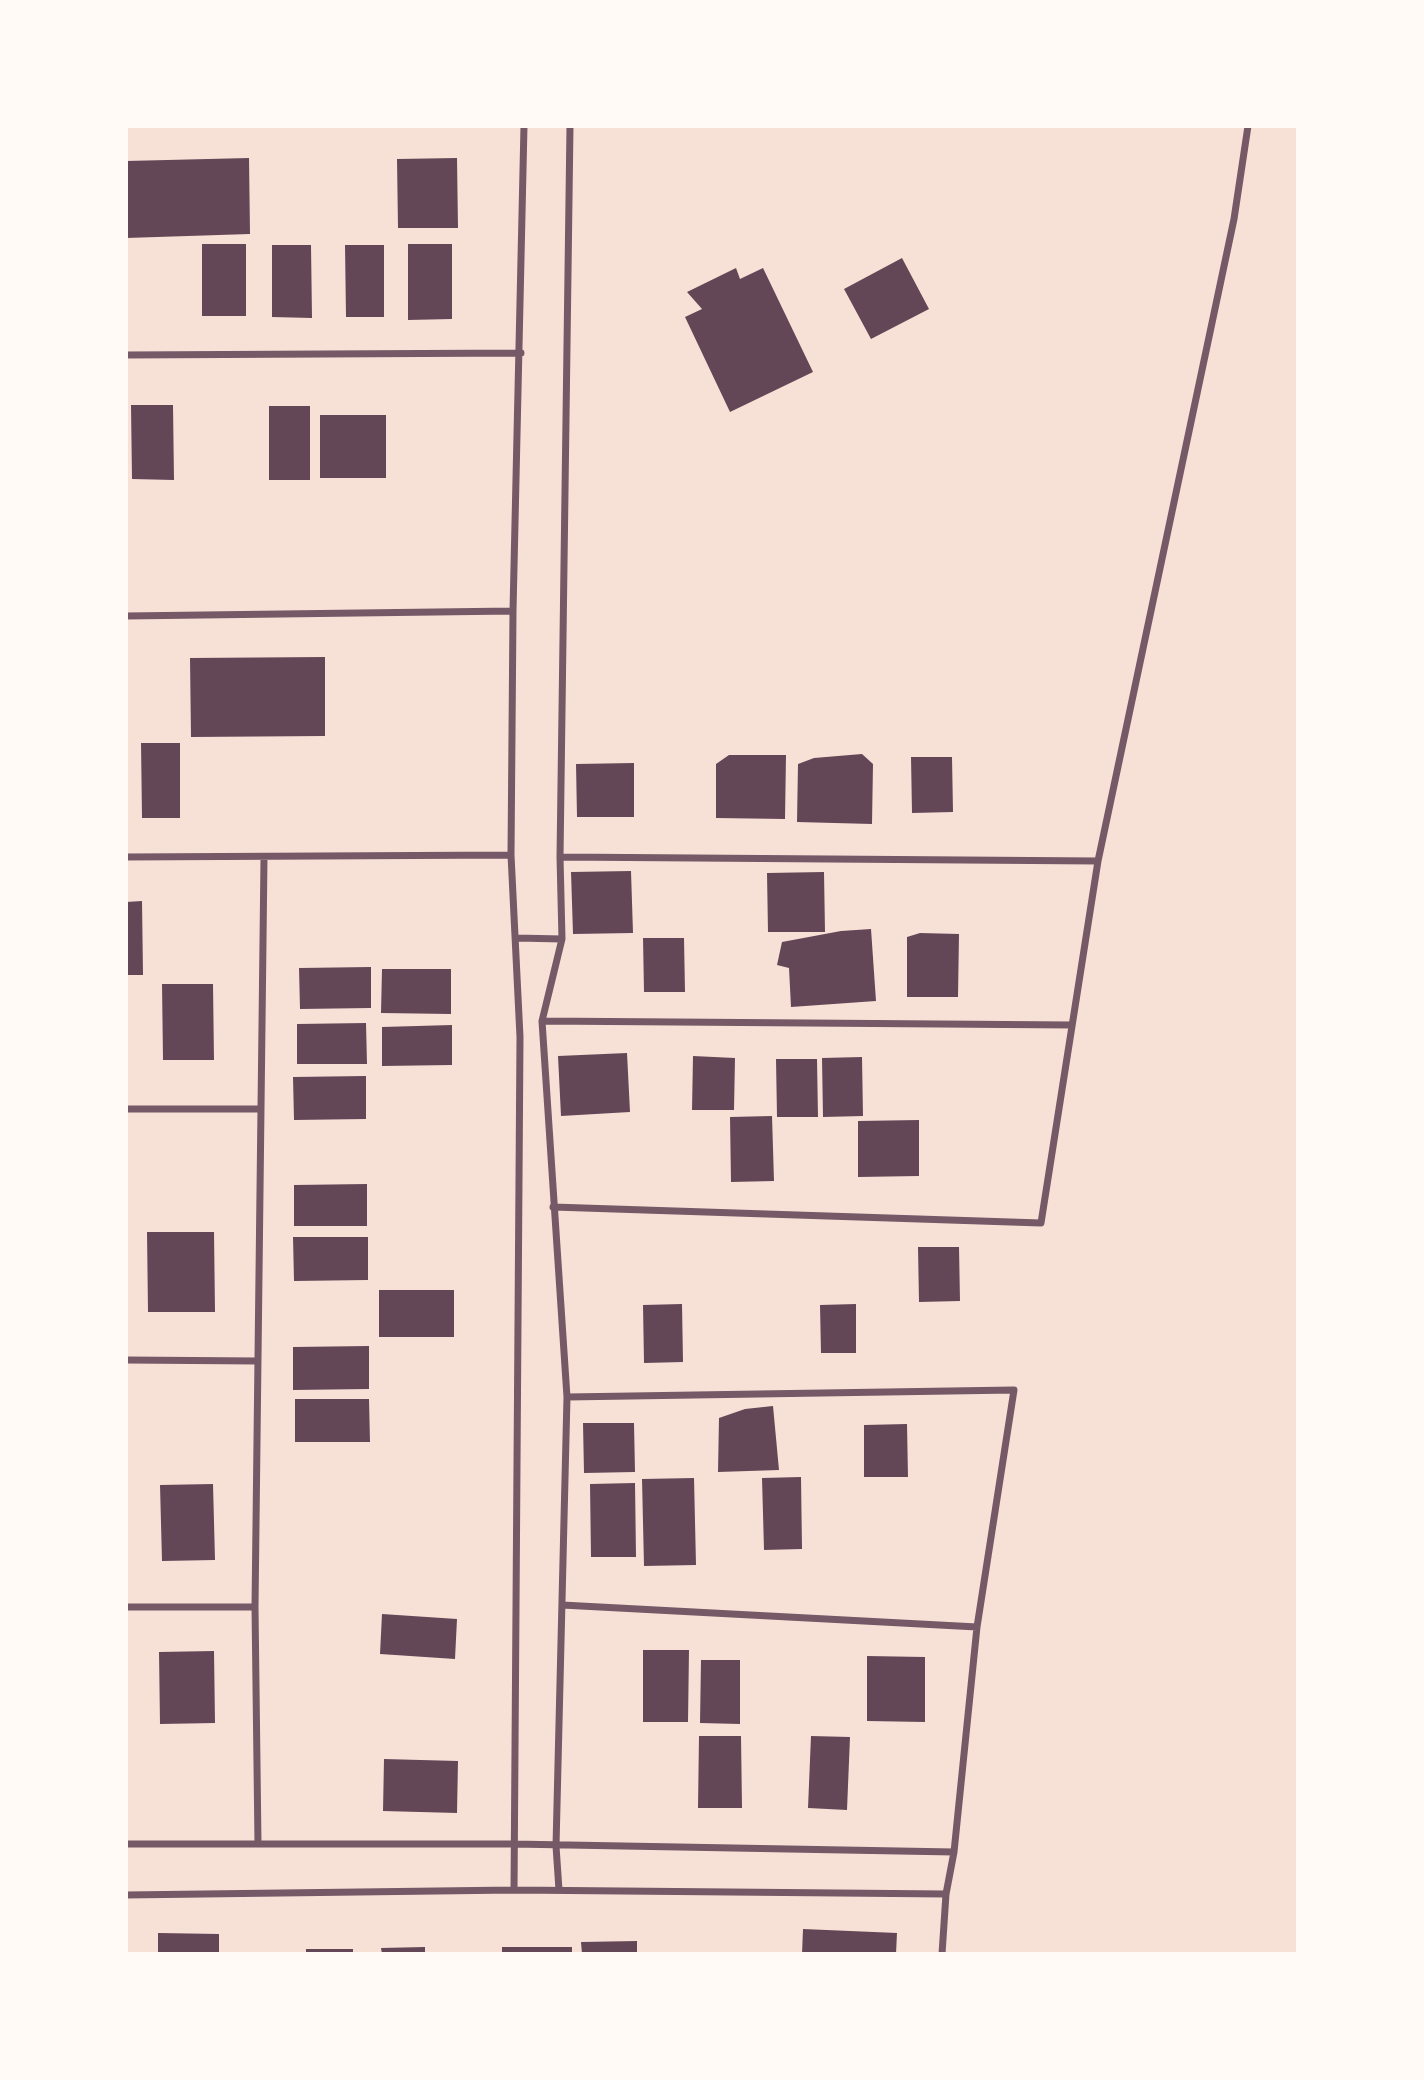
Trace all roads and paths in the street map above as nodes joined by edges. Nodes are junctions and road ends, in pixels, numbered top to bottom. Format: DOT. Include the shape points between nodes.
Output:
graph roads {
  1 [pos="524,126"];
  2 [pos="570,126"];
  3 [pos="1248,126"];
  4 [pos="520,354"];
  5 [pos="126,355"];
  6 [pos="513,611"];
  7 [pos="126,616"];
  8 [pos="511,855"];
  9 [pos="126,857"];
  10 [pos="560,857"];
  11 [pos="264,858"];
  12 [pos="1098,862"];
  13 [pos="516,938"];
  14 [pos="562,939"];
  15 [pos="542,1021"];
  16 [pos="1072,1025"];
  17 [pos="126,1109"];
  18 [pos="261,1109"];
  19 [pos="552,1207"];
  20 [pos="126,1360"];
  21 [pos="258,1361"];
  22 [pos="567,1397"];
  23 [pos="562,1605"];
  24 [pos="126,1607"];
  25 [pos="255,1607"];
  26 [pos="977,1627"];
  27 [pos="126,1844"];
  28 [pos="258,1844"];
  29 [pos="513,1844"];
  30 [pos="556,1846"];
  31 [pos="954,1852"];
  32 [pos="514,1890"];
  33 [pos="559,1890"];
  34 [pos="946,1894"];
  35 [pos="126,1895"];
  36 [pos="942,1954"];
  1 -- 4 [label="street"];
  2 -- 10 [label="street"];
  3 -- 12 [label="street" via="1234,219"];
  4 -- 5 [label="street"];
  4 -- 6 [label="street"];
  6 -- 7 [label="street"];
  6 -- 8 [label="street"];
  8 -- 11 [label="street"];
  8 -- 13 [label="street"];
  9 -- 11 [label="street"];
  10 -- 12 [label="street"];
  10 -- 14 [label="street"];
  11 -- 18 [label="street"];
  12 -- 16 [label="street"];
  13 -- 14 [label="street"];
  13 -- 29 [label="street" via="520,1064"];
  14 -- 15 [label="street"];
  15 -- 16 [label="street"];
  15 -- 19 [label="street"];
  16 -- 19 [label="street" via="1041,1223"];
  17 -- 18 [label="street"];
  18 -- 21 [label="street"];
  19 -- 22 [label="street"];
  20 -- 21 [label="street"];
  21 -- 25 [label="street"];
  22 -- 23 [label="street"];
  22 -- 26 [label="street" via="1014,1390"];
  23 -- 26 [label="street"];
  23 -- 30 [label="street"];
  24 -- 25 [label="street"];
  25 -- 28 [label="street"];
  26 -- 31 [label="street"];
  27 -- 28 [label="street"];
  28 -- 29 [label="street"];
  29 -- 30 [label="street"];
  29 -- 32 [label="street"];
  30 -- 31 [label="street"];
  30 -- 33 [label="street"];
  31 -- 34 [label="street"];
  32 -- 33 [label="street"];
  32 -- 35 [label="street"];
  33 -- 34 [label="street"];
  34 -- 36 [label="street"];
}
